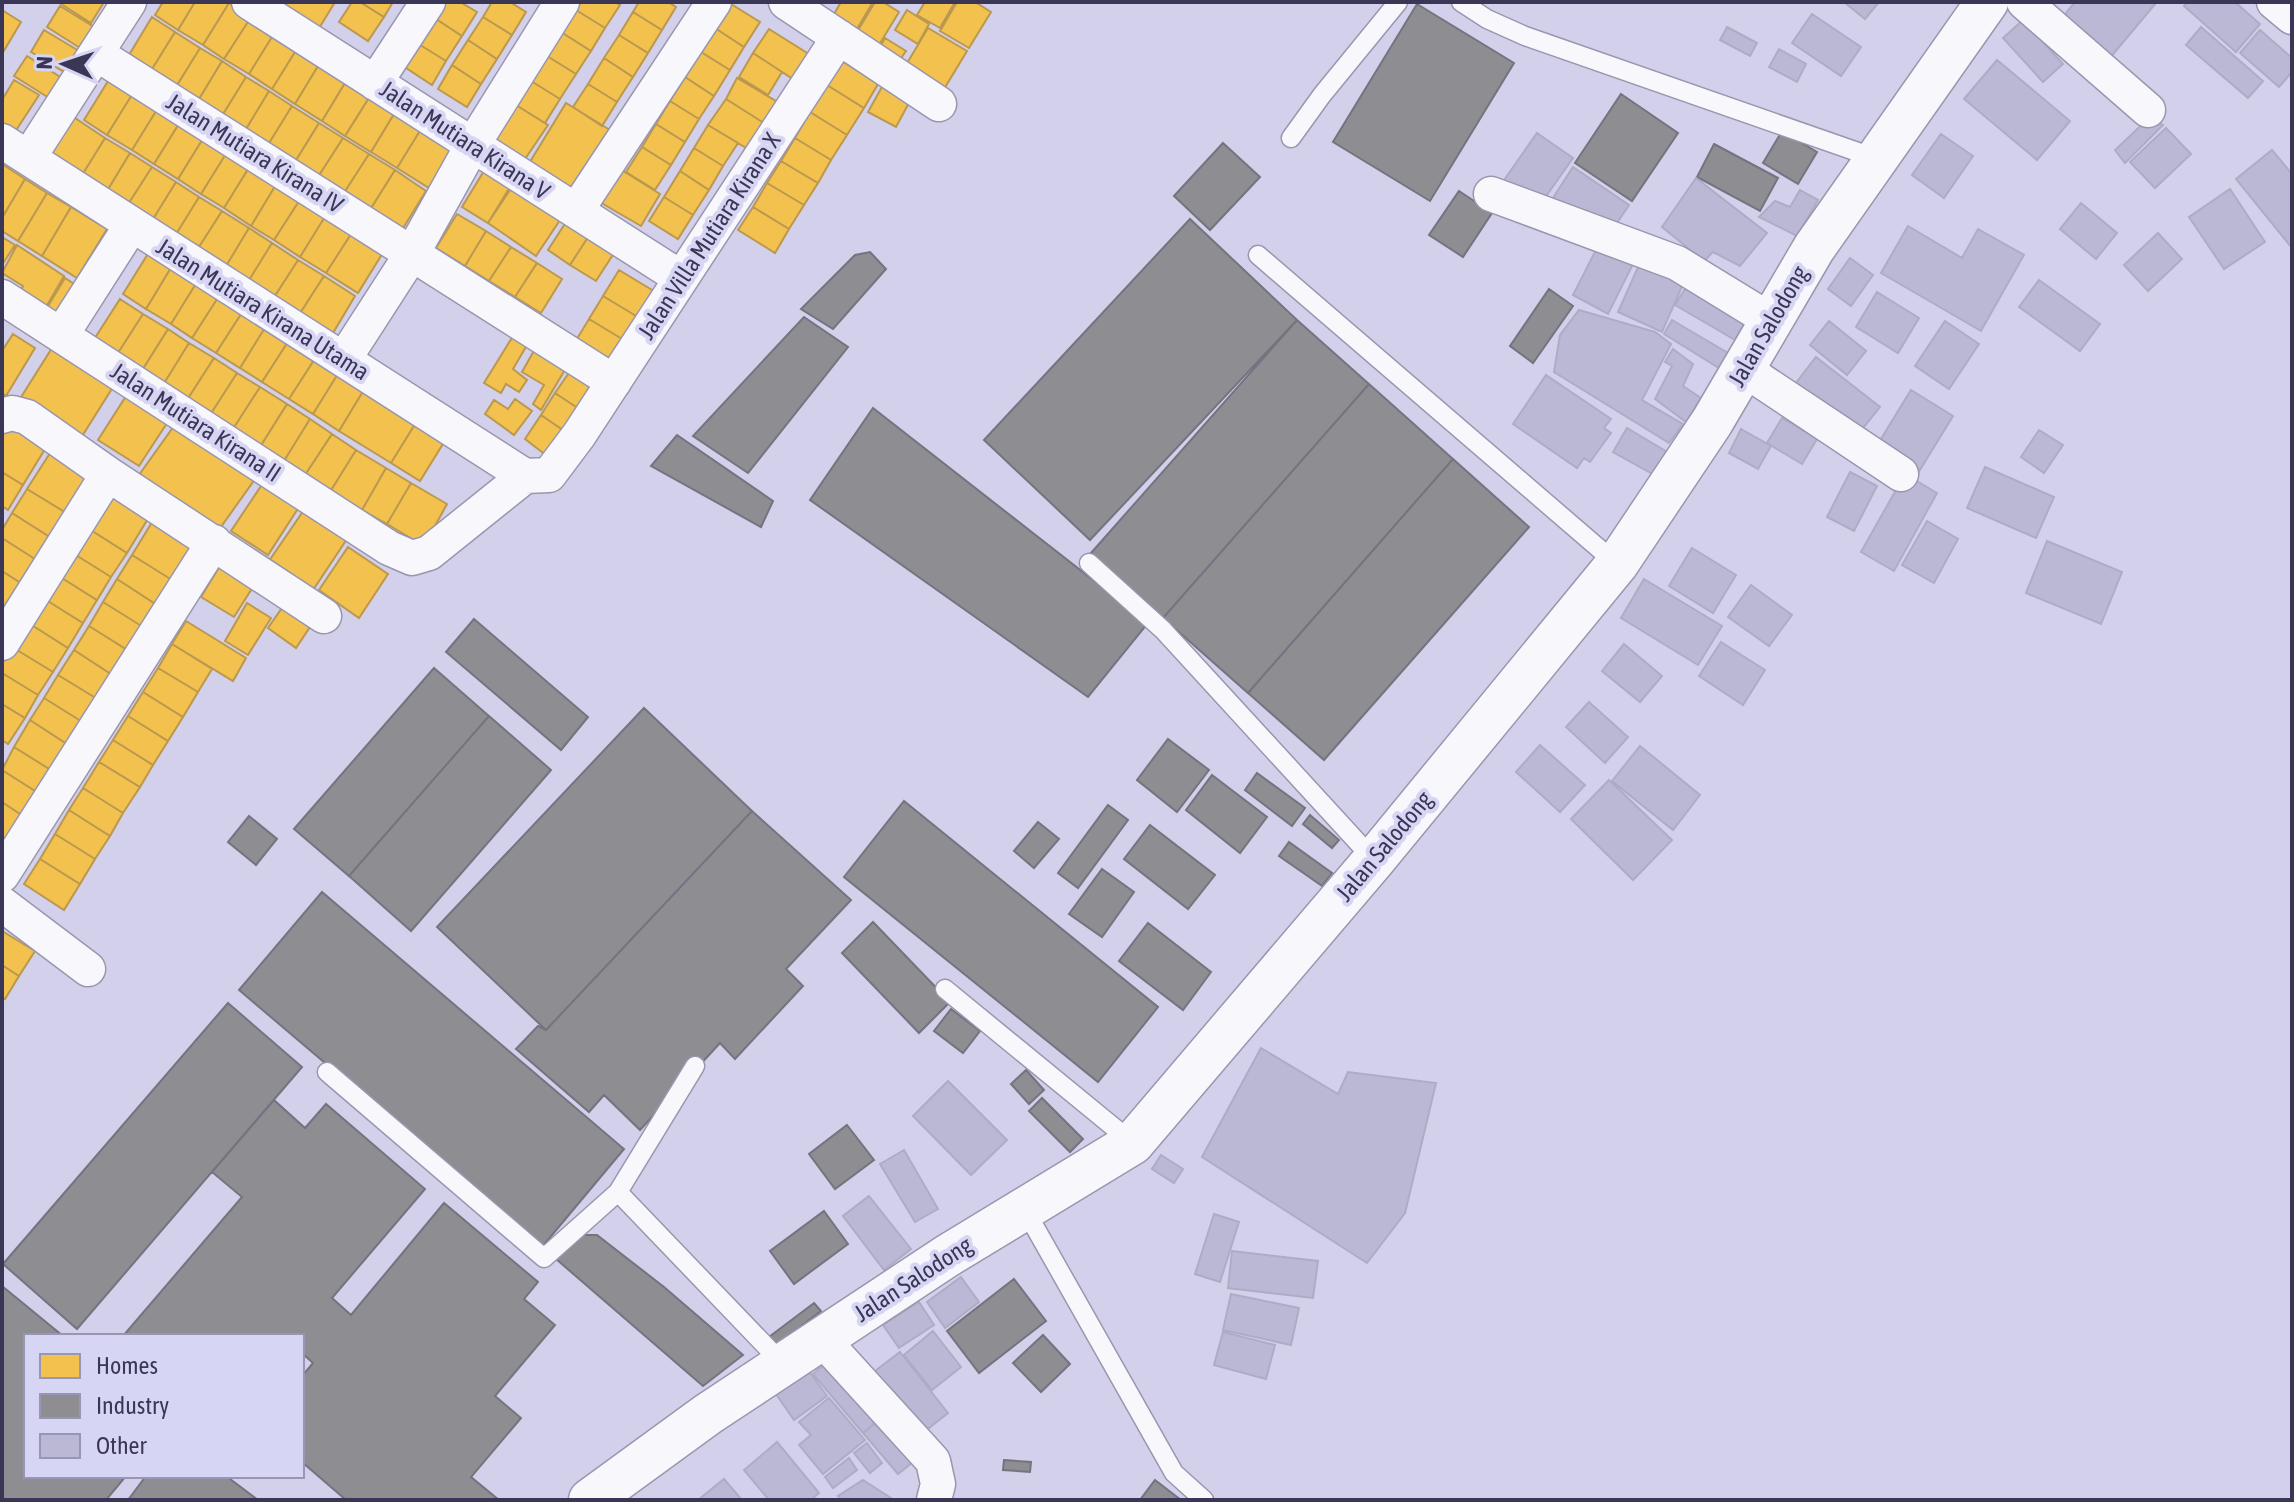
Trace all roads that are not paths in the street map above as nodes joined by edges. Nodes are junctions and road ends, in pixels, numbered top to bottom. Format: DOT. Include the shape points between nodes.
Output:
graph roads {
  1 [pos="129,2"];
  2 [pos="428,2"];
  3 [pos="562,2"];
  4 [pos="714,2"];
  5 [pos="786,2"];
  6 [pos="1398,2"];
  7 [pos="1461,2"];
  8 [pos="1987,2"];
  9 [pos="2024,2"];
  10 [pos="2274,2"];
  11 [pos="263,6"];
  12 [pos="2292,17"];
  13 [pos="839,37"];
  14 [pos="97,54"];
  15 [pos="375,83"];
  16 [pos="939,104"];
  17 [pos="2148,110"];
  18 [pos="1291,138"];
  19 [pos="472,146"];
  20 [pos="16,149"];
  21 [pos="1875,158"];
  22 [pos="1491,194"];
  23 [pos="576,211"];
  24 [pos="131,226"];
  25 [pos="413,252"];
  26 [pos="1258,255"];
  27 [pos="681,278"];
  28 [pos="2,297"];
  29 [pos="1770,320"];
  30 [pos="62,334"];
  31 [pos="344,359"];
  32 [pos="1742,368"];
  33 [pos="614,382"];
  34 [pos="2,416"];
  35 [pos="108,474"];
  36 [pos="1901,474"];
  37 [pos="525,476"];
  38 [pos="214,542"];
  39 [pos="1089,563"];
  40 [pos="1617,564"];
  41 [pos="324,616"];
  42 [pos="2,643"];
  43 [pos="1374,860"];
  44 [pos="2,875"];
  45 [pos="2,904"];
  46 [pos="88,969"];
  47 [pos="945,989"];
  48 [pos="695,1066"];
  49 [pos="327,1072"];
  50 [pos="1133,1143"];
  51 [pos="618,1192"];
  52 [pos="1024,1208"];
  53 [pos="822,1339"];
  54 [pos="783,1364"];
  55 [pos="590,1500"];
  56 [pos="934,1500"];
  57 [pos="1204,1500"];
  1 -- 14 [label="street"];
  2 -- 15 [label="street"];
  3 -- 19 [label="street"];
  4 -- 23 [label="street"];
  5 -- 13 [label="street"];
  6 -- 18 [label="lane"];
  7 -- 21 [label="lane" via="1525,36"];
  8 -- 21 [label="street, Jalan Salodong"];
  9 -- 17 [label="street"];
  10 -- 12 [label="street"];
  11 -- 15 [label="street, Jalan Mutiara Kirana V"];
  13 -- 16 [label="street"];
  13 -- 27 [label="street, Jalan Villa Mutiara Kirana X"];
  14 -- 20 [label="street"];
  14 -- 25 [label="street, Jalan Mutiara Kirana IV"];
  15 -- 19 [label="street, Jalan Mutiara Kirana V"];
  19 -- 23 [label="street, Jalan Mutiara Kirana V"];
  19 -- 25 [label="street"];
  20 -- 24 [label="street, Jalan Mutiara Kirana Utama"];
  21 -- 29 [label="street, Jalan Salodong"];
  22 -- 29 [label="street" via="1677,263"];
  23 -- 27 [label="street, Jalan Mutiara Kirana V"];
  24 -- 30 [label="street"];
  24 -- 31 [label="street, Jalan Mutiara Kirana Utama"];
  25 -- 31 [label="street"];
  25 -- 33 [label="street, Jalan Mutiara Kirana IV"];
  26 -- 40 [label="lane"];
  27 -- 33 [label="street, Jalan Villa Mutiara Kirana X"];
  28 -- 30 [label="street, Jalan Mutiara Kirana II"];
  29 -- 32 [label="street, Jalan Salodong"];
  30 -- 37 [label="street, Jalan Mutiara Kirana II" via="412,558 424,556"];
  31 -- 37 [label="street, Jalan Mutiara Kirana Utama"];
  32 -- 36 [label="street"];
  32 -- 40 [label="street, Jalan Salodong"];
  33 -- 37 [label="street, Jalan Villa Mutiara Kirana X" via="549,475"];
  34 -- 35 [label="street" via="27,417"];
  35 -- 38 [label="street"];
  35 -- 42 [label="street"];
  38 -- 41 [label="street"];
  38 -- 44 [label="street"];
  39 -- 43 [label="lane" via="1163,630"];
  40 -- 43 [label="street, Jalan Salodong"];
  43 -- 50 [label="street, Jalan Salodong"];
  45 -- 46 [label="street"];
  47 -- 50 [label="lane"];
  48 -- 51 [label="lane"];
  49 -- 51 [label="lane" via="544,1258"];
  50 -- 52 [label="street, Jalan Salodong"];
  51 -- 54 [label="lane"];
  52 -- 53 [label="street, Jalan Salodong"];
  52 -- 57 [label="lane" via="1174,1473"];
  53 -- 54 [label="street, Jalan Salodong"];
  53 -- 56 [label="street" via="933,1461 938,1484"];
  54 -- 55 [label="street, Jalan Salodong"];
}
